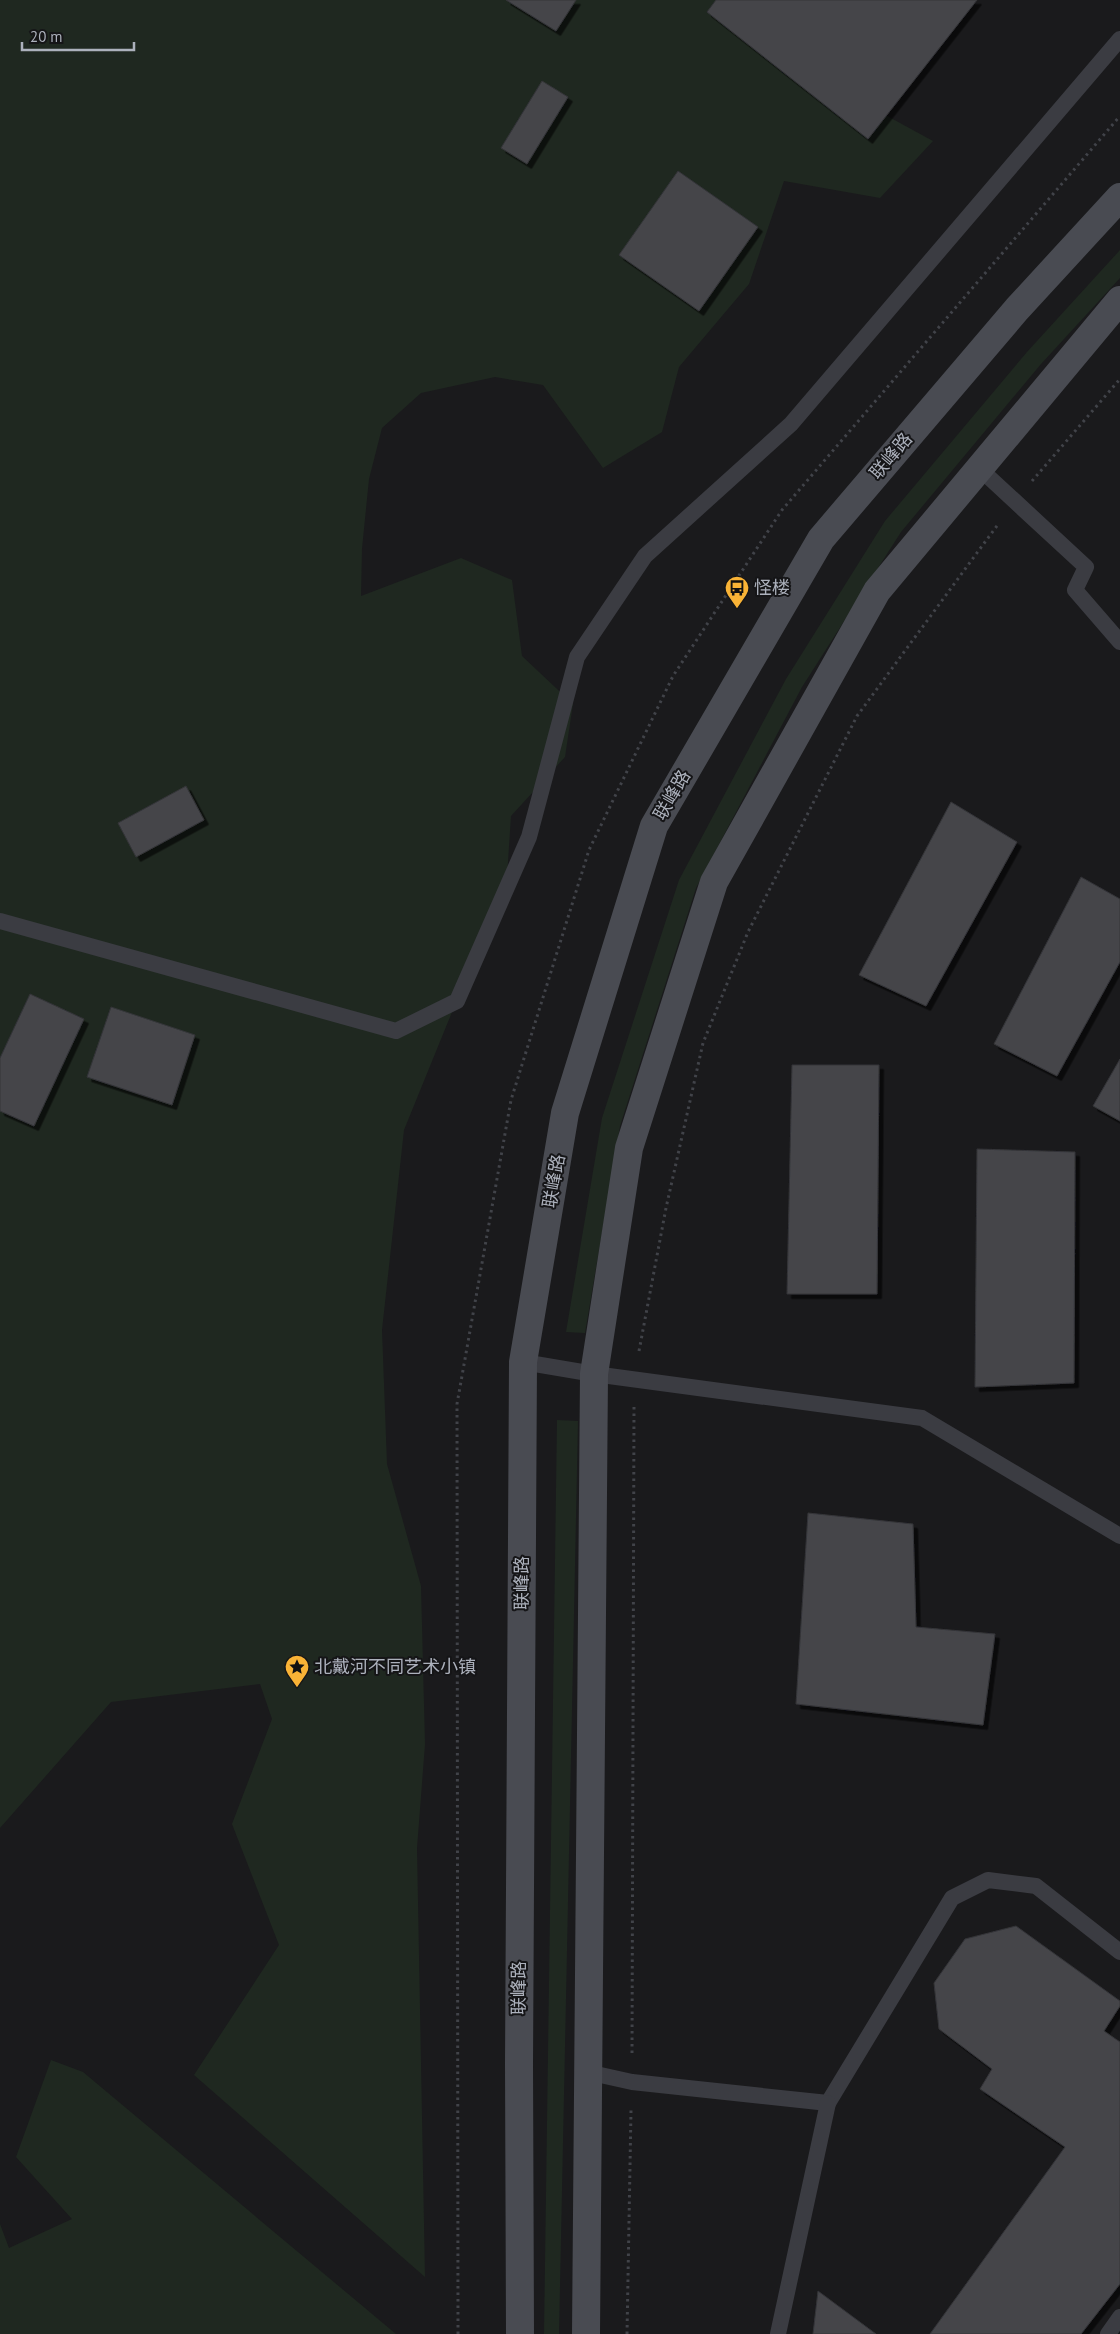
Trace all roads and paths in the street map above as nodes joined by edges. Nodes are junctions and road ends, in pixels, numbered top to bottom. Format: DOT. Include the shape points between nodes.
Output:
graph roads {
  1 [pos="1120,39"];
  2 [pos="1120,197"];
  3 [pos="1120,300"];
  4 [pos="1120,379"];
  5 [pos="979,468"];
  6 [pos="1014,502"];
  7 [pos="1120,642"];
  8 [pos="0,921"];
  9 [pos="523,1362"];
  10 [pos="594,1374"];
  11 [pos="634,1379"];
  12 [pos="1120,1536"];
  13 [pos="1120,1952"];
  14 [pos="586,2072"];
  15 [pos="632,2082"];
  16 [pos="828,2103"];
  17 [pos="1120,2317"];
  18 [pos="520,2334"];
  19 [pos="586,2334"];
  20 [pos="627,2334"];
  21 [pos="778,2334"];
  22 [pos="1108,2334"];
  1 -- 8 [label="lane" via="791,424 645,556 577,657 529,837 457,1002 396,1031"];
  2 -- 9 [label="main road, 联峰路" via="1017,309 821,539 654,826 565,1113"];
  3 -- 5 [label="main road"];
  4 -- 6 [label="path"];
  5 -- 6 [label="lane"];
  5 -- 10 [label="main road" via="877,591 714,882 630,1148"];
  6 -- 7 [label="lane" via="1086,568 1075,590"];
  6 -- 11 [label="path" via="857,716 748,932 703,1043 666,1208"];
  9 -- 10 [label="lane"];
  9 -- 18 [label="main road, 联峰路"];
  10 -- 11 [label="lane"];
  10 -- 14 [label="main road"];
  11 -- 12 [label="lane" via="922,1418"];
  11 -- 15 [label="path"];
  13 -- 16 [label="lane" via="1036,1886 988,1880 952,1898"];
  14 -- 15 [label="lane"];
  14 -- 19 [label="main road"];
  15 -- 16 [label="lane"];
  15 -- 20 [label="path"];
  16 -- 21 [label="lane"];
  17 -- 22 [label="lane"];
}
